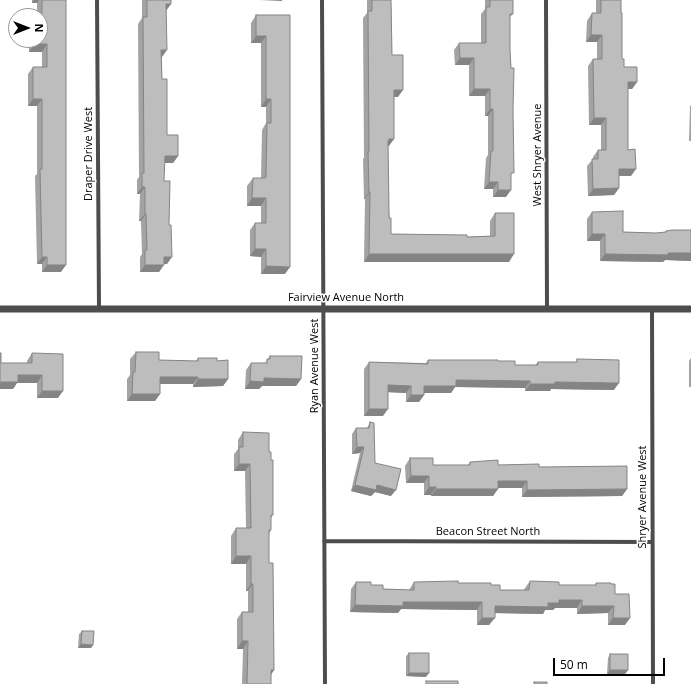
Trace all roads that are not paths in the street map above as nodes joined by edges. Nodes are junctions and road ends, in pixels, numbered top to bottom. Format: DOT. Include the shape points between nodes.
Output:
graph roads {
  1 [pos="97,0"];
  2 [pos="322,0"];
  3 [pos="546,0"];
  4 [pos="99,308"];
  5 [pos="323,308"];
  6 [pos="0,309"];
  7 [pos="547,309"];
  8 [pos="652,309"];
  9 [pos="691,309"];
  10 [pos="324,541"];
  11 [pos="652,542"];
  12 [pos="325,684"];
  13 [pos="653,684"];
  1 -- 4 [label="street, Draper Drive West"];
  2 -- 5 [label="street, Ryan Avenue West"];
  3 -- 7 [label="street, West Shryer Avenue"];
  4 -- 5 [label="street, Fairview Avenue North"];
  4 -- 6 [label="street, Fairview Avenue North"];
  5 -- 7 [label="street, Fairview Avenue North"];
  5 -- 10 [label="street, Ryan Avenue West"];
  7 -- 8 [label="street, Fairview Avenue North"];
  8 -- 9 [label="street, Fairview Avenue North"];
  8 -- 11 [label="street, Shryer Avenue West"];
  10 -- 11 [label="street, Beacon Street North"];
  10 -- 12 [label="street, Ryan Avenue West"];
  11 -- 13 [label="street, Shryer Avenue West"];
}
